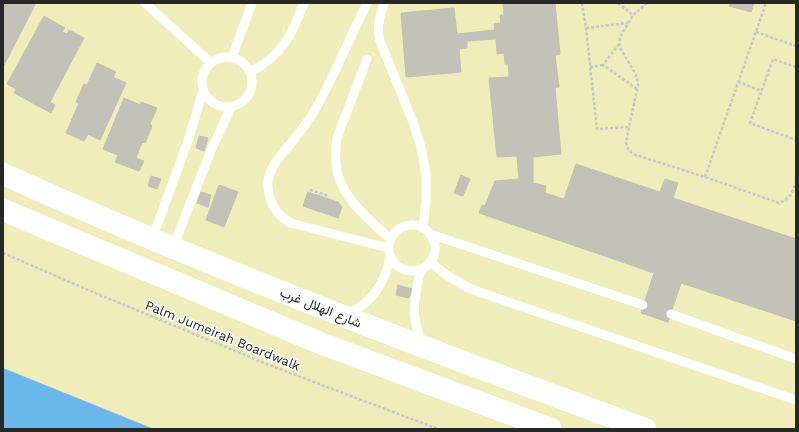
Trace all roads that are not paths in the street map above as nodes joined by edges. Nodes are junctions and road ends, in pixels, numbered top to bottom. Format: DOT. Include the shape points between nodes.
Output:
graph roads {
  1 [pos="145,3"];
  2 [pos="252,3"];
  3 [pos="304,3"];
  4 [pos="367,3"];
  5 [pos="384,3"];
  6 [pos="232,57"];
  7 [pos="367,59"];
  8 [pos="211,63"];
  9 [pos="250,72"];
  10 [pos="203,91"];
  11 [pos="231,108"];
  12 [pos="3,174"];
  13 [pos="3,210"];
  14 [pos="423,228"];
  15 [pos="430,234"];
  16 [pos="152,239"];
  17 [pos="173,247"];
  18 [pos="390,248"];
  19 [pos="430,262"];
  20 [pos="421,269"];
  21 [pos="643,305"];
  22 [pos="671,314"];
  23 [pos="339,315"];
  24 [pos="423,347"];
  25 [pos="796,358"];
  26 [pos="796,400"];
  27 [pos="551,429"];
  28 [pos="644,429"];
  1 -- 8 [label="lane"];
  2 -- 6 [label="lane"];
  3 -- 9 [label="lane" via="283,47 263,65"];
  4 -- 18 [label="lane" via="311,116 271,170 269,194 273,206 290,223"];
  5 -- 14 [label="lane" via="378,22 378,34 413,122 425,167 426,201"];
  6 -- 8 [label="lane" via="217,58"];
  6 -- 9 [label="lane" via="246,65"];
  7 -- 18 [label="lane" via="337,138 336,164 339,177 351,201"];
  8 -- 10 [label="lane" via="202,76"];
  9 -- 11 [label="lane" via="253,83 249,95 242,103"];
  10 -- 11 [label="lane" via="217,106"];
  10 -- 16 [label="lane" via="188,141"];
  11 -- 17 [label="lane" via="212,148"];
  12 -- 16 [label="main road, شارع الهلال غرب"];
  13 -- 27 [label="main road" via="320,343"];
  14 -- 15 [label="lane"];
  14 -- 18 [label="lane" via="414,225 404,226 396,231"];
  15 -- 19 [label="lane" via="434,243 434,253"];
  15 -- 21 [label="lane"];
  16 -- 17 [label="main road, شارع الهلال غرب"];
  17 -- 23 [label="main road, شارع الهلال غرب"];
  18 -- 20 [label="lane" via="396,265 403,270"];
  18 -- 23 [label="lane" via="386,272 370,300 356,310"];
  19 -- 20 [label="lane"];
  19 -- 26 [label="lane" via="465,287"];
  20 -- 24 [label="lane" via="414,303 414,320"];
  22 -- 25 [label="lane"];
  23 -- 24 [label="main road, شارع الهلال غرب"];
  24 -- 28 [label="main road, شارع الهلال غرب"];
}
